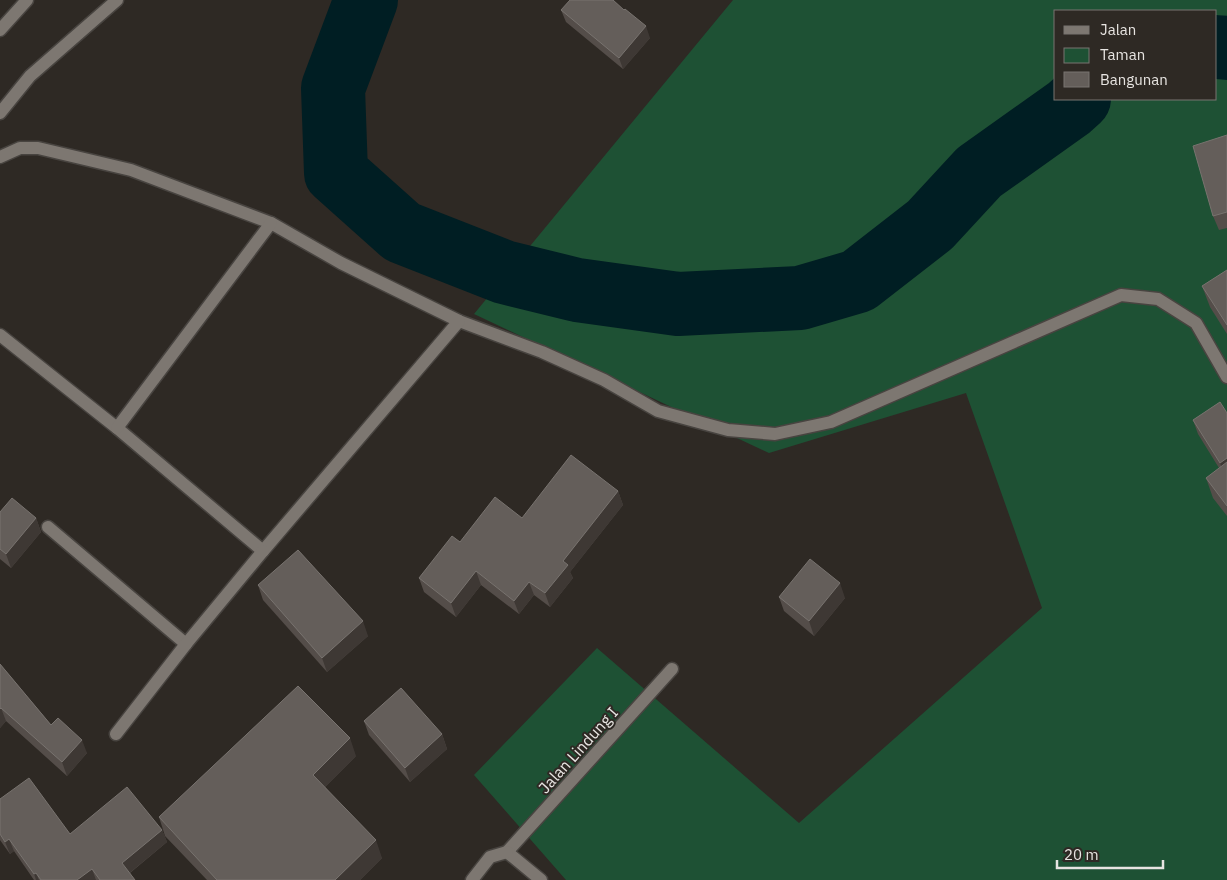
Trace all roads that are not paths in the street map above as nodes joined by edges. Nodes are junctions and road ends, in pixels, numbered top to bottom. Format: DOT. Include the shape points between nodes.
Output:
graph roads {
  1 [pos="27,0"];
  2 [pos="117,0"];
  3 [pos="0,30"];
  4 [pos="0,113"];
  5 [pos="0,157"];
  6 [pos="271,223"];
  7 [pos="459,321"];
  8 [pos="0,335"];
  9 [pos="1227,377"];
  10 [pos="117,428"];
  11 [pos="48,527"];
  12 [pos="263,551"];
  13 [pos="186,644"];
  14 [pos="672,669"];
  15 [pos="116,734"];
  16 [pos="507,852"];
  17 [pos="472,880"];
  18 [pos="541,880"];
  1 -- 3 [label="street"];
  2 -- 4 [label="street" via="30,76"];
  5 -- 6 [label="street" via="20,148 38,148 131,170"];
  6 -- 7 [label="street" via="340,263"];
  6 -- 10 [label="street"];
  7 -- 9 [label="street" via="542,352 604,380 658,411 728,430 775,434 831,422 1121,295 1158,299 1196,323"];
  7 -- 12 [label="street"];
  8 -- 10 [label="street"];
  10 -- 12 [label="street"];
  11 -- 13 [label="street"];
  12 -- 13 [label="street"];
  13 -- 15 [label="street"];
  14 -- 16 [label="street, Jalan Lindung I"];
  16 -- 17 [label="street" via="490,857"];
  16 -- 18 [label="street"];
}
